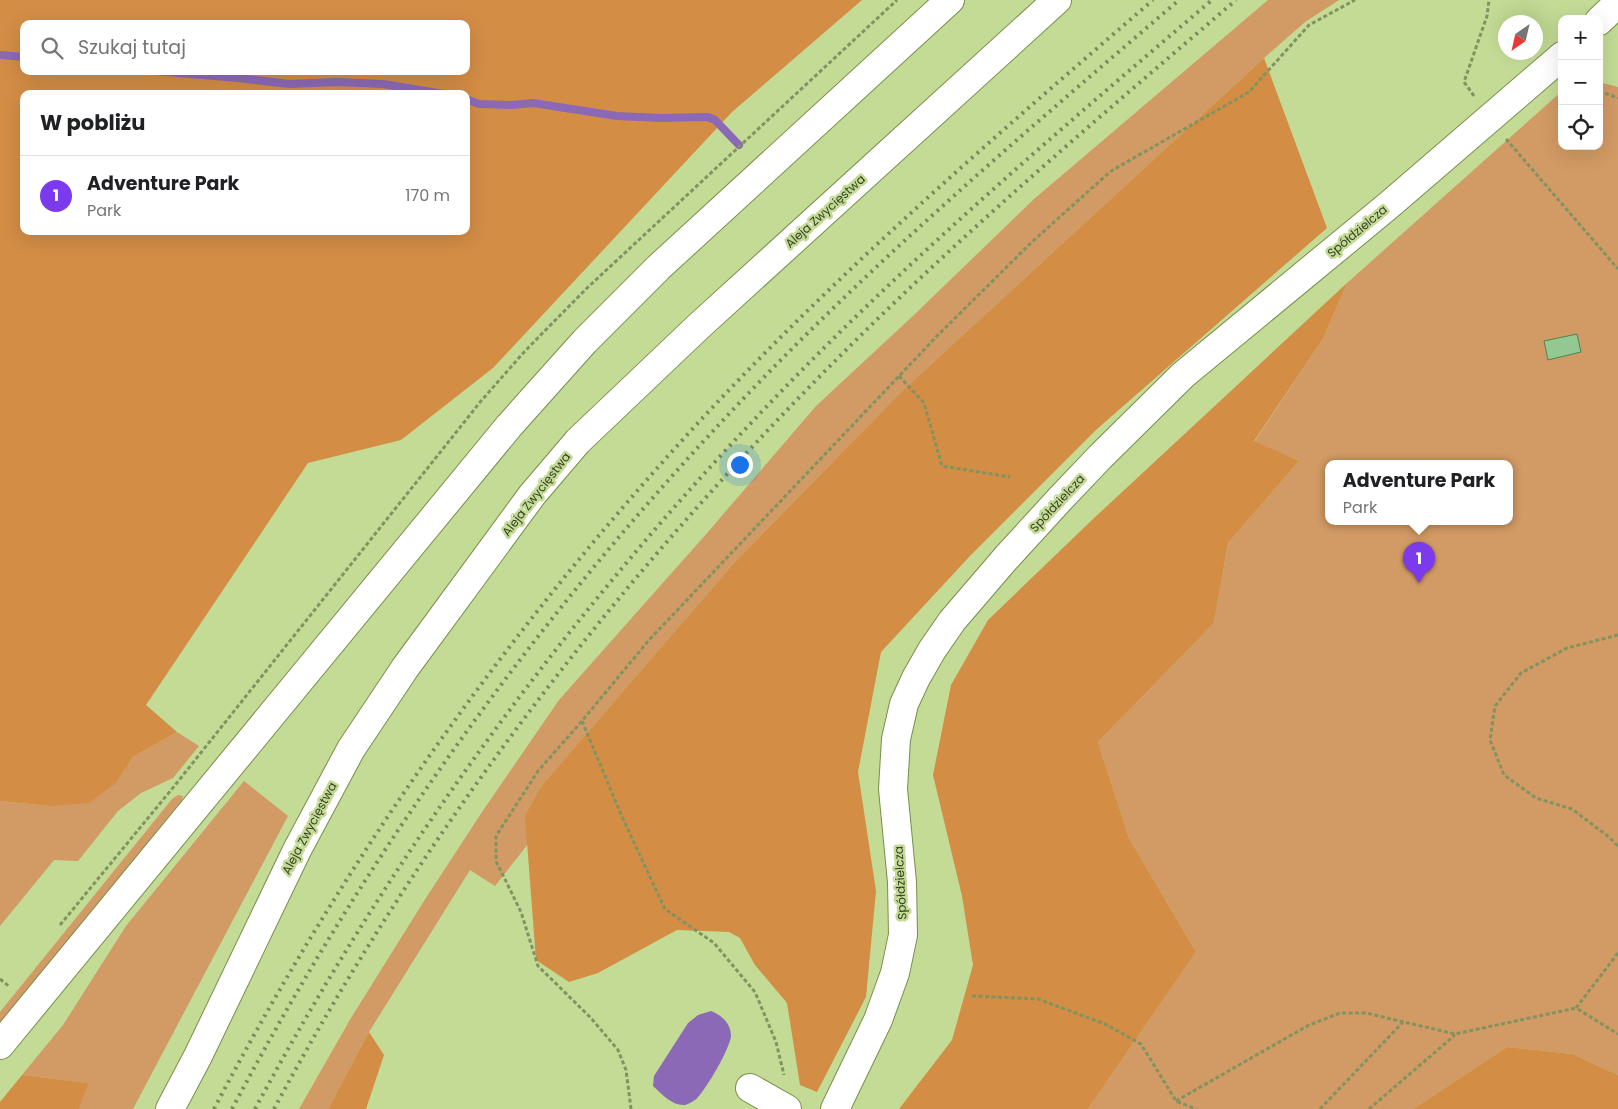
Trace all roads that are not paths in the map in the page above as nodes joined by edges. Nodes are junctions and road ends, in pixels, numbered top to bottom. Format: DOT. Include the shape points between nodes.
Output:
graph roads {
  1 [pos="950,0"];
  2 [pos="1056,0"];
  3 [pos="1618,4"];
  4 [pos="1603,17"];
  5 [pos="1558,59"];
  6 [pos="0,1045"];
  7 [pos="750,1088"];
  8 [pos="170,1109"];
  9 [pos="787,1109"];
  10 [pos="835,1109"];
  1 -- 6 [label="main road" via="659,267 585,341 509,426"];
  2 -- 8 [label="main road, Aleja Zwycięstwa" via="699,326 578,441 532,494 405,668 351,749 297,850"];
  3 -- 4 [label="main road"];
  5 -- 10 [label="main road, Spółdzielcza" via="1183,375 1042,518 952,622 932,650 904,704 896,739 893,789 902,882 903,935 878,1020"];
  7 -- 9 [label="main road"];
}
